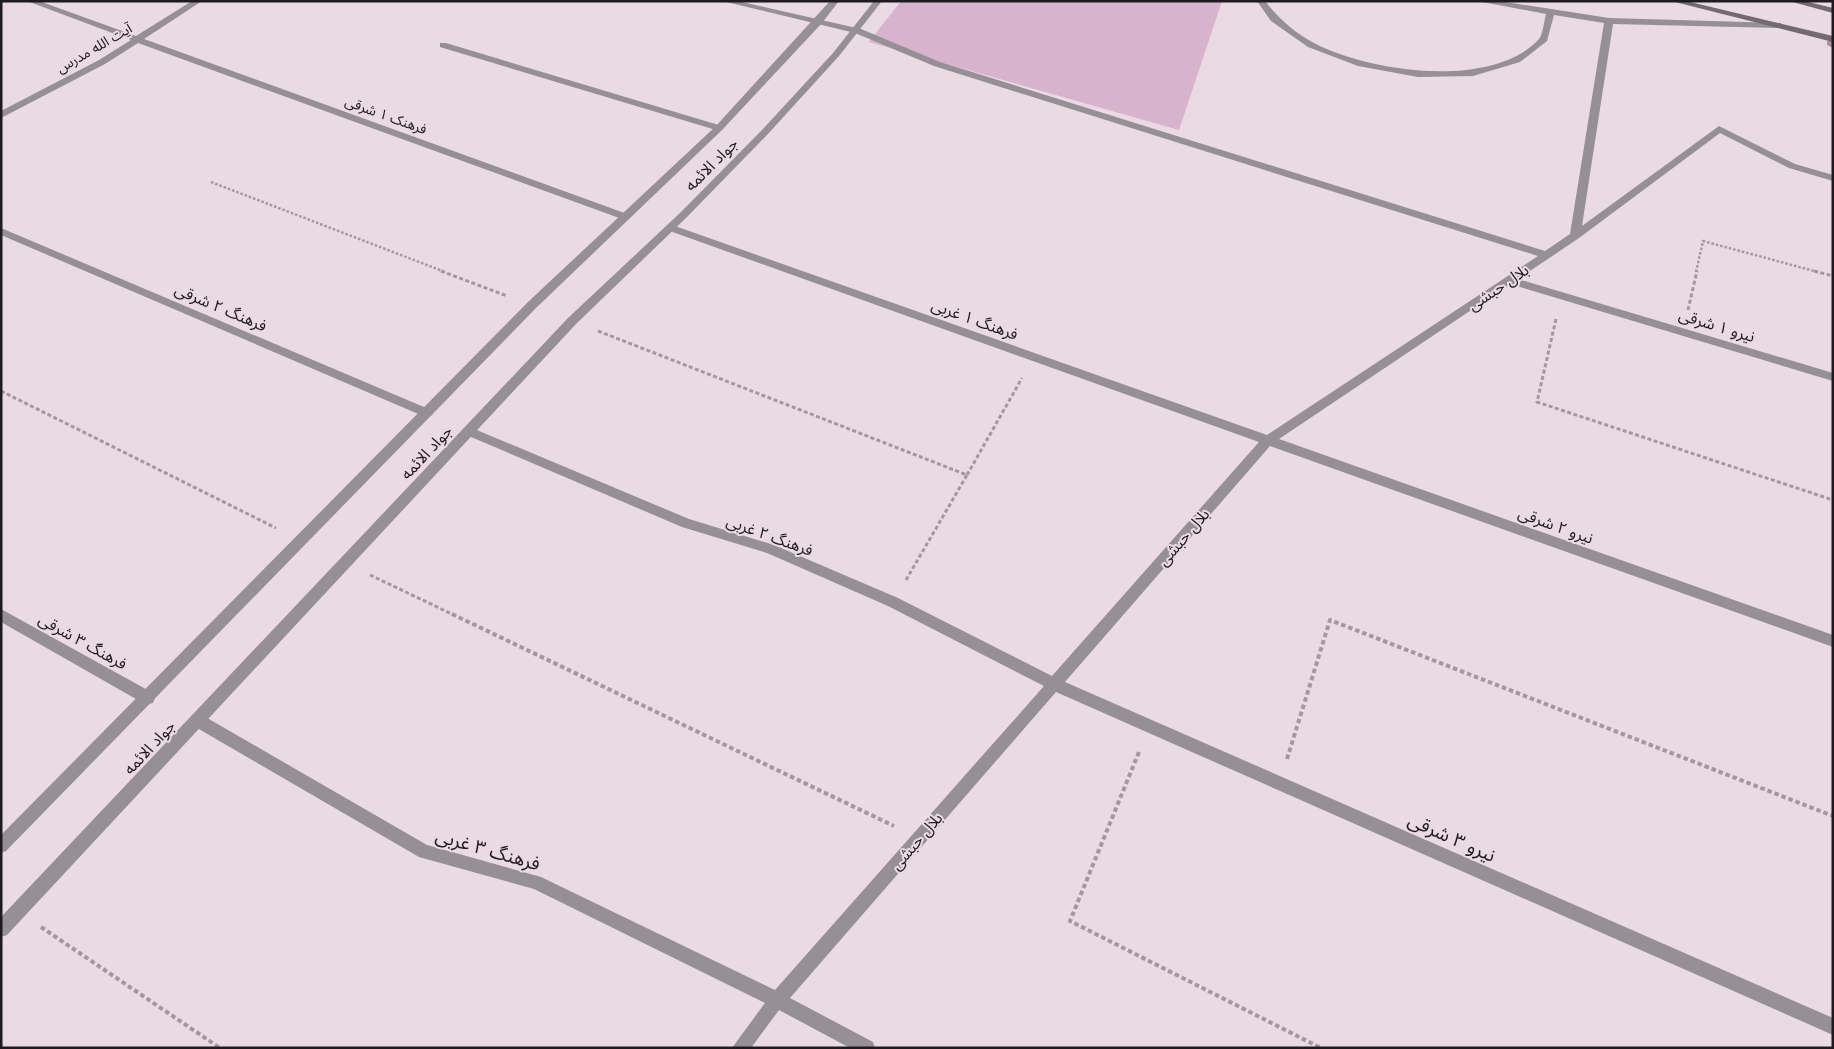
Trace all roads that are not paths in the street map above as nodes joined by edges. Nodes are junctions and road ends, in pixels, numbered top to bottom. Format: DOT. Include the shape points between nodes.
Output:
graph roads {
  1 [pos="31,1"];
  2 [pos="198,1"];
  3 [pos="726,1"];
  4 [pos="835,1"];
  5 [pos="878,1"];
  6 [pos="1261,1"];
  7 [pos="1481,1"];
  8 [pos="1675,1"];
  9 [pos="1792,1"];
  10 [pos="1833,11"];
  11 [pos="1551,12"];
  12 [pos="819,21"];
  13 [pos="1608,21"];
  14 [pos="1778,25"];
  15 [pos="858,31"];
  16 [pos="138,39"];
  17 [pos="1833,39"];
  18 [pos="443,45"];
  19 [pos="1,115"];
  20 [pos="719,128"];
  21 [pos="1833,178"];
  22 [pos="626,217"];
  23 [pos="671,228"];
  24 [pos="1,232"];
  25 [pos="1575,236"];
  26 [pos="1548,255"];
  27 [pos="1509,280"];
  28 [pos="1833,377"];
  29 [pos="427,413"];
  30 [pos="468,431"];
  31 [pos="1268,440"];
  32 [pos="1,615"];
  33 [pos="1833,641"];
  34 [pos="1054,684"];
  35 [pos="148,698"];
  36 [pos="197,720"];
  37 [pos="1,846"];
  38 [pos="1,929"];
  39 [pos="777,1000"];
  40 [pos="1833,1027"];
  41 [pos="740,1048"];
  42 [pos="867,1048"];
  1 -- 16 [label="street, فرهنک ۱ شرقی"];
  2 -- 16 [label="street, آیت الله مدرس"];
  3 -- 12 [label="street"];
  4 -- 12 [label="street, جواد الائمه"];
  5 -- 15 [label="street, جواد الائمه"];
  6 -- 11 [label="street" via="1274,19 1311,45 1362,64 1418,74 1473,73 1517,60 1544,39"];
  7 -- 11 [label="street"];
  8 -- 14 [label="main road"];
  9 -- 10 [label="main road"];
  11 -- 13 [label="street"];
  12 -- 15 [label="street"];
  12 -- 20 [label="street, جواد الائمه"];
  13 -- 14 [label="street"];
  13 -- 25 [label="street"];
  14 -- 17 [label="main road"];
  15 -- 23 [label="street, جواد الائمه"];
  15 -- 26 [label="street" via="937,64"];
  16 -- 19 [label="street, آیت الله مدرس" via="102,62"];
  16 -- 22 [label="street, فرهنک ۱ شرقی"];
  18 -- 20 [label="street"];
  20 -- 22 [label="street, جواد الائمه"];
  21 -- 25 [label="street, بلال حبشی" via="1792,166 1719,129"];
  22 -- 29 [label="street, جواد الائمه" via="532,305"];
  23 -- 30 [label="street, جواد الائمه" via="572,321"];
  23 -- 31 [label="street, فرهنگ ۱ غربی"];
  24 -- 29 [label="street, فرهنگ ۲ شرقی"];
  25 -- 26 [label="street, بلال حبشی"];
  26 -- 27 [label="street, بلال حبشی"];
  27 -- 28 [label="street, نیرو ۱ شرقی"];
  27 -- 31 [label="street, بلال حبشی"];
  29 -- 35 [label="street, جواد الائمه"];
  30 -- 34 [label="street, فرهنگ ۲ غربی" via="686,523 770,549 893,602"];
  30 -- 36 [label="street, جواد الائمه"];
  31 -- 33 [label="street, نیرو ۲ شرقی"];
  31 -- 34 [label="street, بلال حبشی"];
  32 -- 35 [label="street, فرهنگ ۳ شرقی"];
  34 -- 39 [label="street, بلال حبشی"];
  34 -- 40 [label="street, نیرو ۳ شرقی"];
  35 -- 37 [label="street, جواد الائمه"];
  36 -- 38 [label="street, جواد الائمه"];
  36 -- 39 [label="street, فرهنگ ۳ غربی" via="424,852 536,882"];
  39 -- 41 [label="street, بلال حبشی"];
  39 -- 42 [label="street, فرهنگ ۳ غربی"];
}
